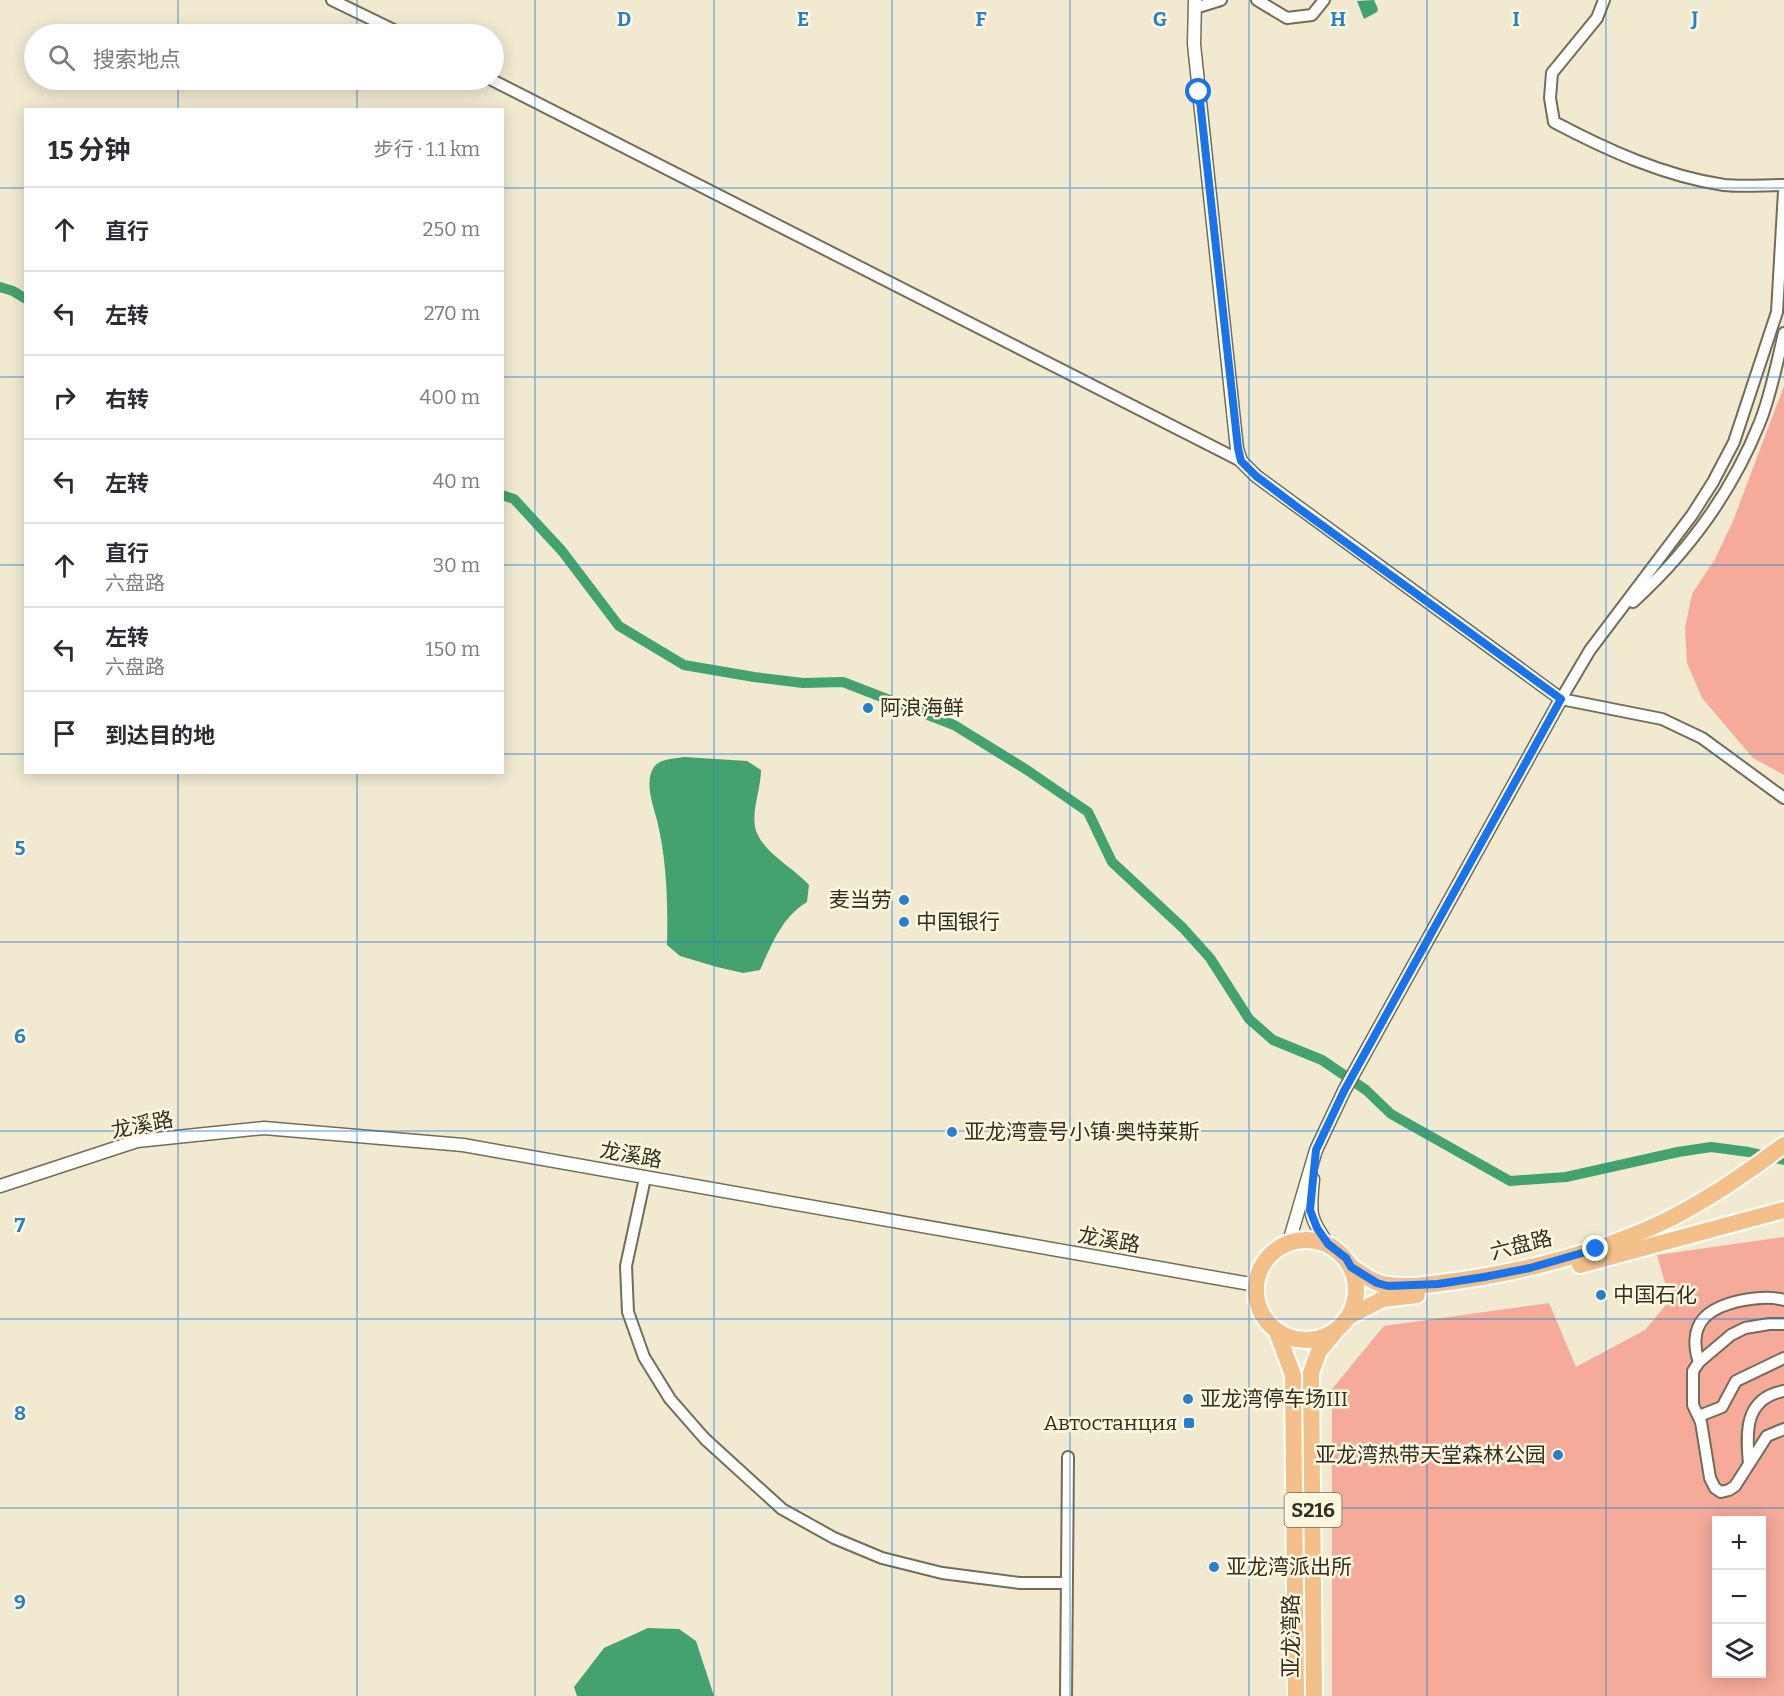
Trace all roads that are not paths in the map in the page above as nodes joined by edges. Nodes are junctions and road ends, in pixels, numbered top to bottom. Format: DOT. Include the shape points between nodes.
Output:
graph roads {
  1 [pos="332,0"];
  2 [pos="1221,0"];
  3 [pos="1257,0"];
  4 [pos="1324,0"];
  5 [pos="1604,0"];
  6 [pos="1195,4"];
  7 [pos="381,24"];
  8 [pos="504,86"];
  9 [pos="1784,184"];
  10 [pos="1784,191"];
  11 [pos="1784,333"];
  12 [pos="1241,461"];
  13 [pos="1611,623"];
  14 [pos="1561,699"];
  15 [pos="1784,798"];
  16 [pos="1784,1145"];
  17 [pos="1316,1150"];
  18 [pos="645,1178"];
  19 [pos="0,1186"];
  20 [pos="1784,1210"];
  21 [pos="1289,1242"];
  22 [pos="1328,1244"];
  23 [pos="1351,1267"];
  24 [pos="1256,1285"];
  25 [pos="1784,1300"];
  26 [pos="1350,1316"];
  27 [pos="1784,1324"];
  28 [pos="1277,1332"];
  29 [pos="1335,1332"];
  30 [pos="1784,1358"];
  31 [pos="1699,1362"];
  32 [pos="1784,1391"];
  33 [pos="1699,1416"];
  34 [pos="1784,1429"];
  35 [pos="1068,1457"];
  36 [pos="1749,1464"];
  37 [pos="1066,1583"];
  38 [pos="1066,1696"];
  39 [pos="1296,1696"];
  40 [pos="1314,1696"];
  1 -- 7 [label="street"];
  2 -- 6 [label="street"];
  3 -- 4 [label="street" via="1287,18 1312,15"];
  5 -- 9 [label="street" via="1597,18 1552,73 1550,98 1554,122 1670,173 1725,185"];
  6 -- 12 [label="street" via="1194,44"];
  8 -- 12 [label="street"];
  10 -- 13 [label="street" via="1777,312 1734,442 1692,515"];
  11 -- 13 [label="street" via="1760,421 1733,477 1693,539"];
  12 -- 14 [label="street" via="1272,488"];
  13 -- 14 [label="street"];
  14 -- 15 [label="street" via="1662,719 1702,738"];
  14 -- 17 [label="street" via="1344,1091"];
  16 -- 23 [label="main road, 六盘路" via="1736,1181 1663,1222 1596,1249 1530,1268 1438,1284 1400,1286 1377,1283"];
  17 -- 21 [label="street"];
  17 -- 22 [label="street" via="1310,1210"];
  18 -- 19 [label="street, 龙溪路" via="463,1145 264,1128 137,1141"];
  18 -- 24 [label="street, 龙溪路"];
  18 -- 37 [label="street" via="626,1266 628,1312 644,1357 670,1399 705,1439 782,1509 834,1538 882,1558 942,1573 1020,1583"];
  20 -- 26 [label="main road, 六盘路 / S216" via="1526,1279 1464,1291 1383,1299"];
  21 -- 22 [label="main road" via="1309,1239"];
  21 -- 24 [label="main road" via="1267,1259"];
  22 -- 23 [label="main road"];
  23 -- 26 [label="main road" via="1357,1292"];
  24 -- 28 [label="main road, S216" via="1257,1303"];
  25 -- 31 [label="street" via="1749,1299 1722,1306 1704,1318 1694,1348"];
  26 -- 29 [label="main road, S216"];
  27 -- 31 [label="street" via="1745,1328"];
  28 -- 29 [label="main road" via="1296,1340 1317,1340"];
  28 -- 39 [label="main road, 亚龙湾路 / S216" via="1293,1375"];
  29 -- 40 [label="main road, 亚龙湾路 / S216" via="1319,1351 1311,1372"];
  30 -- 33 [label="street" via="1736,1381 1722,1407"];
  31 -- 33 [label="street" via="1692,1383 1693,1405"];
  32 -- 36 [label="street" via="1764,1400 1750,1413 1746,1439"];
  33 -- 36 [label="street" via="1715,1488 1721,1492 1735,1486"];
  34 -- 36 [label="street" via="1767,1436"];
  35 -- 37 [label="street"];
  37 -- 38 [label="street"];
}
